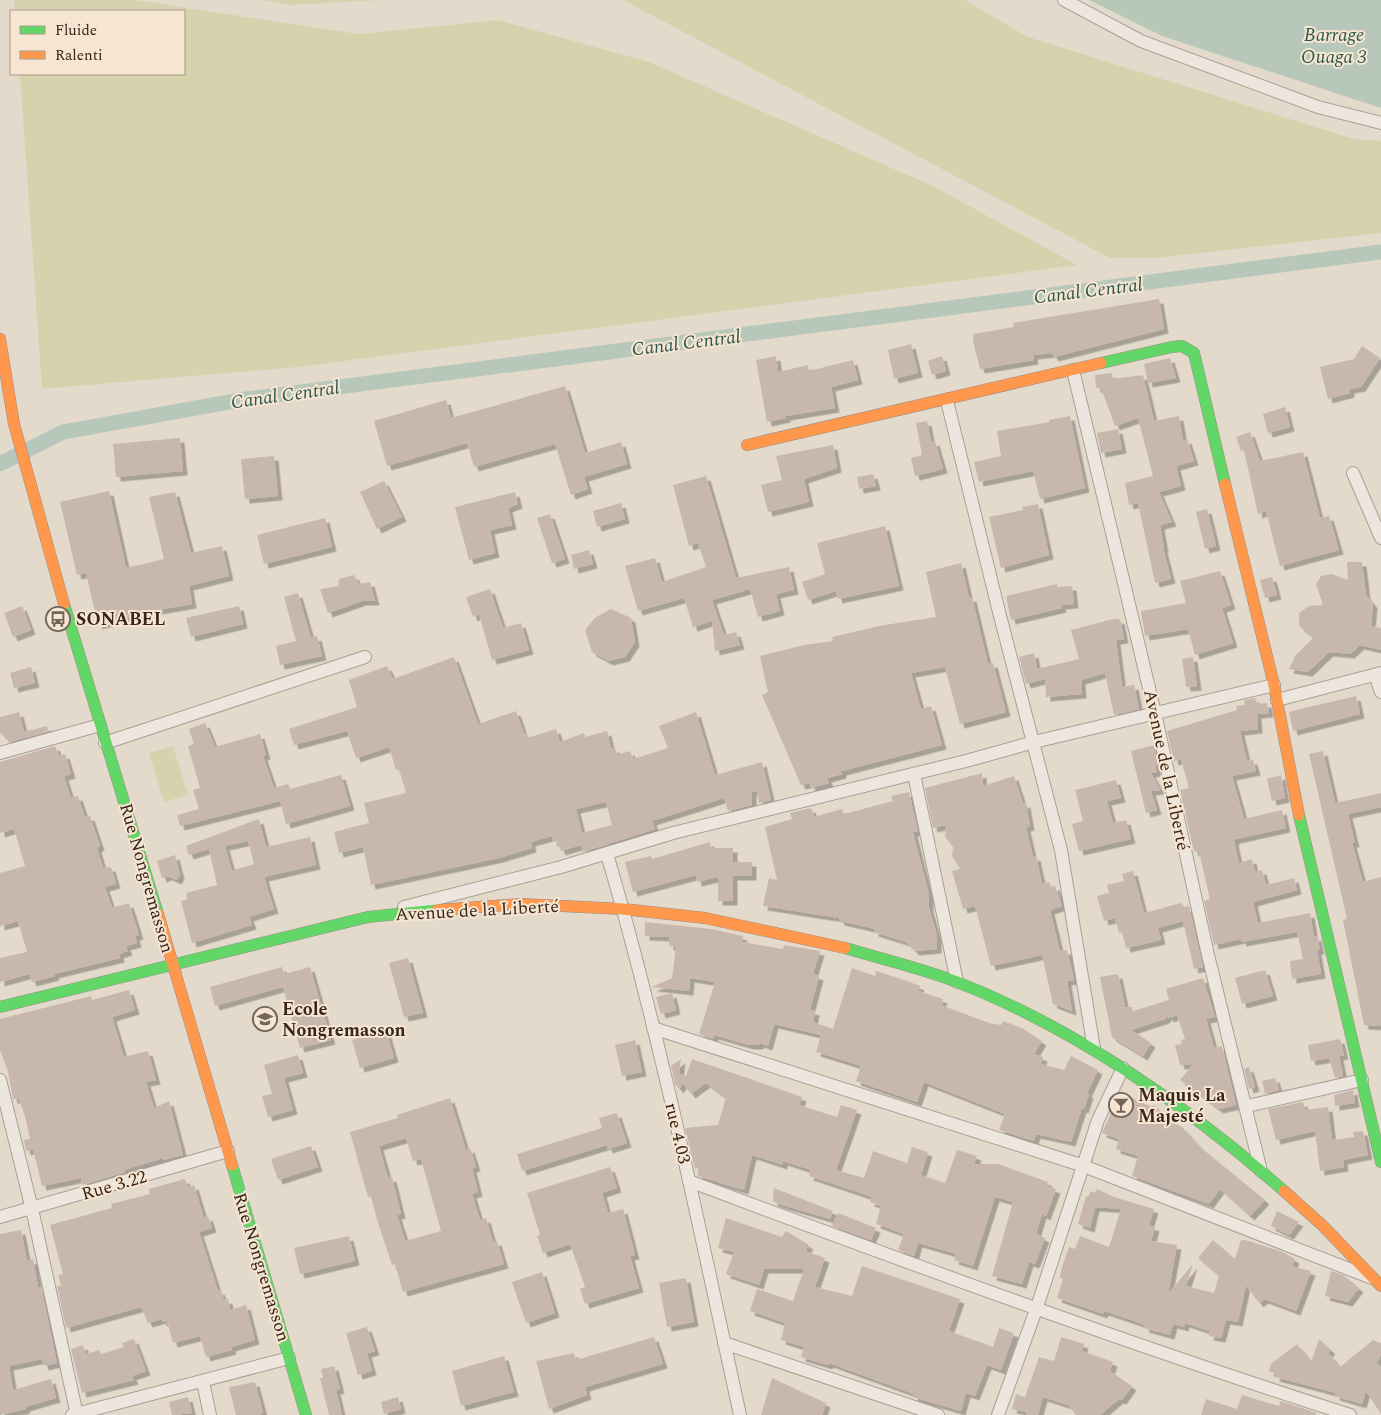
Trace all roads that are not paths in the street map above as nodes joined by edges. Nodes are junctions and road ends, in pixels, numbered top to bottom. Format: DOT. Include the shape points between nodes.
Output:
graph roads {
  1 [pos="1064,0"];
  2 [pos="1381,123"];
  3 [pos="0,339"];
  4 [pos="1073,370"];
  5 [pos="947,401"];
  6 [pos="747,445"];
  7 [pos="1353,474"];
  8 [pos="1381,538"];
  9 [pos="365,657"];
  10 [pos="1378,674"];
  11 [pos="1274,685"];
  12 [pos="1381,692"];
  13 [pos="1276,700"];
  14 [pos="1155,713"];
  15 [pos="100,725"];
  16 [pos="1034,742"];
  17 [pos="105,743"];
  18 [pos="0,753"];
  19 [pos="914,774"];
  20 [pos="607,854"];
  21 [pos="623,909"];
  22 [pos="368,917"];
  23 [pos="172,964"];
  24 [pos="957,982"];
  25 [pos="0,1007"];
  26 [pos="653,1028"];
  27 [pos="1094,1049"];
  28 [pos="1123,1068"];
  29 [pos="0,1080"];
  30 [pos="1362,1080"];
  31 [pos="1246,1106"];
  32 [pos="228,1151"];
  33 [pos="1381,1162"];
  34 [pos="1081,1165"];
  35 [pos="1261,1171"];
  36 [pos="689,1181"];
  37 [pos="32,1209"];
  38 [pos="0,1217"];
  39 [pos="1379,1283"];
  40 [pos="1037,1307"];
  41 [pos="724,1343"];
  42 [pos="289,1358"];
  43 [pos="203,1382"];
  44 [pos="75,1415"];
  45 [pos="210,1415"];
  46 [pos="306,1415"];
  47 [pos="740,1415"];
  48 [pos="938,1415"];
  49 [pos="998,1415"];
  50 [pos="1350,1415"];
  1 -- 2 [label="street" via="1141,41 1318,107"];
  3 -- 15 [label="street, Rue Nongremasson" via="24,463"];
  4 -- 5 [label="street"];
  4 -- 11 [label="street" via="1182,346 1194,353"];
  4 -- 14 [label="street, Avenue de la Liberté"];
  5 -- 6 [label="street"];
  5 -- 16 [label="street"];
  7 -- 8 [label="street"];
  9 -- 17 [label="street"];
  10 -- 12 [label="street"];
  10 -- 13 [label="street"];
  11 -- 13 [label="street"];
  11 -- 14 [label="street"];
  13 -- 30 [label="street" via="1298,811"];
  14 -- 16 [label="street"];
  14 -- 31 [label="street, Avenue de la Liberté" via="1208,955"];
  15 -- 17 [label="street, Rue Nongremasson"];
  15 -- 18 [label="street"];
  16 -- 19 [label="street"];
  16 -- 27 [label="street" via="1061,850"];
  17 -- 23 [label="street, Rue Nongremasson"];
  19 -- 20 [label="street" via="673,833"];
  19 -- 24 [label="street"];
  20 -- 21 [label="street, rue 4.03"];
  20 -- 22 [label="street"];
  21 -- 22 [label="street, Avenue de la Liberté" via="521,904"];
  21 -- 24 [label="street, Avenue de la Liberté" via="705,918 827,942"];
  21 -- 26 [label="street, rue 4.03"];
  22 -- 23 [label="street, Avenue de la Liberté"];
  23 -- 25 [label="street, Avenue de la Liberté"];
  23 -- 32 [label="street, Rue Nongremasson"];
  24 -- 27 [label="street, Avenue de la Liberté"];
  26 -- 34 [label="street"];
  26 -- 36 [label="street, rue 4.03"];
  27 -- 28 [label="street, Avenue de la Liberté"];
  28 -- 34 [label="street" via="1104,1103"];
  28 -- 35 [label="street, Avenue de la Liberté"];
  29 -- 37 [label="street"];
  30 -- 31 [label="street"];
  30 -- 33 [label="street"];
  31 -- 35 [label="street, Avenue de la Liberté"];
  32 -- 37 [label="street, Rue 3.22"];
  32 -- 42 [label="street, Rue Nongremasson"];
  34 -- 39 [label="street"];
  34 -- 40 [label="street"];
  35 -- 39 [label="street, Avenue de la Liberté" via="1322,1225"];
  36 -- 40 [label="street" via="983,1291"];
  36 -- 41 [label="street, rue 4.03"];
  37 -- 38 [label="street, Rue 3.22"];
  37 -- 44 [label="street"];
  40 -- 49 [label="street"];
  40 -- 50 [label="street" via="1201,1367"];
  41 -- 47 [label="street, rue 4.03"];
  41 -- 48 [label="street"];
  42 -- 43 [label="street"];
  42 -- 46 [label="street, Rue Nongremasson"];
  43 -- 44 [label="street"];
  43 -- 45 [label="street"];
}
